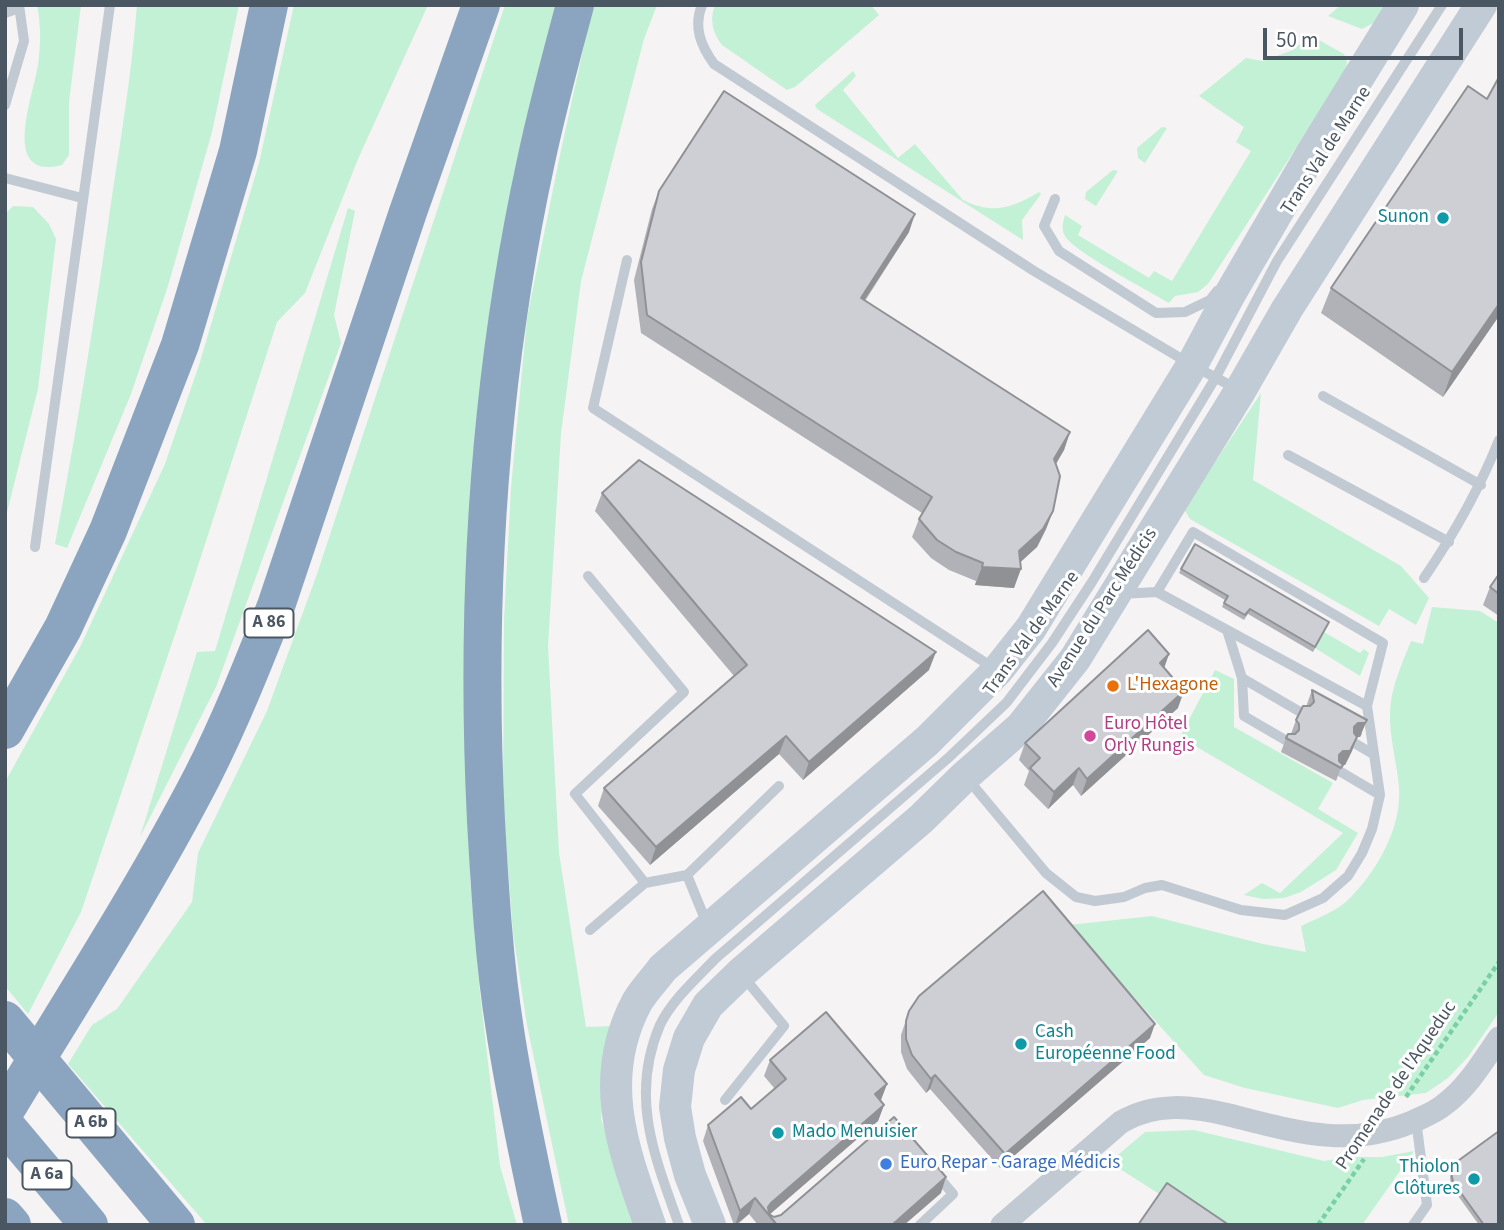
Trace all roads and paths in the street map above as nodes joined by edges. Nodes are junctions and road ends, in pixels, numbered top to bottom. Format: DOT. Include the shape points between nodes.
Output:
graph roads {
  1 [pos="110,5"];
  2 [pos="269,5"];
  3 [pos="481,5"];
  4 [pos="575,5"];
  5 [pos="702,5"];
  6 [pos="1404,5"];
  7 [pos="1442,5"];
  8 [pos="1481,5"];
  9 [pos="19,7"];
  10 [pos="5,13"];
  11 [pos="5,105"];
  12 [pos="1310,156"];
  13 [pos="5,178"];
  14 [pos="82,198"];
  15 [pos="1055,198"];
  16 [pos="627,260"];
  17 [pos="1216,378"];
  18 [pos="1323,396"];
  19 [pos="1499,440"];
  20 [pos="1288,455"];
  21 [pos="1481,485"];
  22 [pos="1448,542"];
  23 [pos="35,547"];
  24 [pos="587,576"];
  25 [pos="1424,578"];
  26 [pos="1157,592"];
  27 [pos="1114,594"];
  28 [pos="1227,630"];
  29 [pos="997,671"];
  30 [pos="1241,678"];
  31 [pos="1367,706"];
  32 [pos="1302,713"];
  33 [pos="5,730"];
  34 [pos="1287,741"];
  35 [pos="1356,744"];
  36 [pos="1373,754"];
  37 [pos="946,759"];
  38 [pos="1341,772"];
  39 [pos="779,786"];
  40 [pos="1380,795"];
  41 [pos="687,875"];
  42 [pos="645,883"];
  43 [pos="590,930"];
  44 [pos="709,930"];
  45 [pos="1499,962"];
  46 [pos="741,973"];
  47 [pos="5,1020"];
  48 [pos="1499,1038"];
  49 [pos="725,1100"];
  50 [pos="5,1111"];
  51 [pos="1416,1120"];
  52 [pos="5,1125"];
  53 [pos="1382,1132"];
  54 [pos="926,1163"];
  55 [pos="5,1217"];
  56 [pos="12,1225"];
  57 [pos="89,1225"];
  58 [pos="176,1225"];
  59 [pos="543,1225"];
  60 [pos="650,1225"];
  61 [pos="679,1225"];
  62 [pos="710,1225"];
  63 [pos="920,1225"];
  64 [pos="1002,1225"];
  65 [pos="1318,1225"];
  66 [pos="1413,1225"];
  1 -- 14 [label="lane"];
  2 -- 33 [label="highway" via="238,151 180,345 108,531 64,628"];
  3 -- 50 [label="highway, A 86" via="280,594 219,743"];
  4 -- 59 [label="highway" via="520,243 496,408 484,569 483,748 494,939 518,1105"];
  5 -- 17 [label="lane" via="696,19 705,51 714,64 1034,271"];
  6 -- 12 [label="street, Avenue du Parc Médicis"];
  7 -- 17 [label="lane, Trans Val de Marne" via="1277,261"];
  8 -- 17 [label="street, Avenue du Parc Médicis" via="1287,309"];
  9 -- 10 [label="lane"];
  9 -- 11 [label="lane" via="24,41"];
  12 -- 15 [label="lane" via="1210,300 1185,312 1156,313 1059,251 1044,226"];
  12 -- 17 [label="street, Avenue du Parc Médicis" via="1230,294"];
  13 -- 14 [label="lane"];
  14 -- 23 [label="lane"];
  16 -- 29 [label="lane" via="593,408"];
  17 -- 27 [label="street, Avenue du Parc Médicis"];
  17 -- 29 [label="street, Avenue du Parc Médicis"];
  17 -- 37 [label="lane, Trans Val de Marne" via="1052,643 1007,702"];
  18 -- 21 [label="lane"];
  19 -- 21 [label="lane"];
  20 -- 22 [label="lane"];
  21 -- 22 [label="lane"];
  22 -- 25 [label="lane"];
  24 -- 42 [label="lane" via="684,692 575,794"];
  26 -- 27 [label="lane"];
  26 -- 28 [label="lane"];
  26 -- 31 [label="lane" via="1193,532 1383,643"];
  27 -- 37 [label="street, Avenue du Parc Médicis" via="1075,659 1021,727"];
  28 -- 30 [label="lane"];
  28 -- 31 [label="lane"];
  29 -- 37 [label="street, Avenue du Parc Médicis" via="968,702"];
  30 -- 32 [label="lane"];
  30 -- 34 [label="lane" via="1244,716"];
  31 -- 36 [label="lane"];
  35 -- 36 [label="lane"];
  36 -- 40 [label="lane"];
  37 -- 40 [label="lane" via="1046,873 1076,897 1095,901 1163,885 1241,910 1285,915 1323,898 1348,876 1372,829"];
  37 -- 44 [label="street, Avenue du Parc Médicis"];
  37 -- 46 [label="street, Avenue du Parc Médicis" via="921,819"];
  37 -- 61 [label="lane, Trans Val de Marne" via="715,959 682,993 660,1025 644,1107 653,1153"];
  38 -- 40 [label="lane"];
  39 -- 41 [label="lane"];
  41 -- 42 [label="lane"];
  41 -- 44 [label="lane"];
  42 -- 43 [label="lane"];
  44 -- 60 [label="street, Avenue du Parc Médicis" via="663,968 638,1000 623,1033 615,1109"];
  45 -- 53 [label="path, Promenade de l'Aqueduc"];
  46 -- 49 [label="lane" via="784,1026"];
  46 -- 62 [label="street, Avenue du Parc Médicis" via="708,1005 689,1038 679,1070 675,1107 680,1138"];
  47 -- 58 [label="highway, A 6b"];
  48 -- 51 [label="street" via="1445,1105"];
  51 -- 53 [label="street"];
  51 -- 66 [label="lane" via="1427,1205"];
  52 -- 57 [label="highway, A 6a"];
  53 -- 64 [label="street" via="1352,1137 1318,1134 1195,1107 1144,1111 1121,1122"];
  53 -- 65 [label="path, Promenade de l'Aqueduc"];
  54 -- 63 [label="lane" via="953,1194"];
  55 -- 56 [label="highway"];
}
